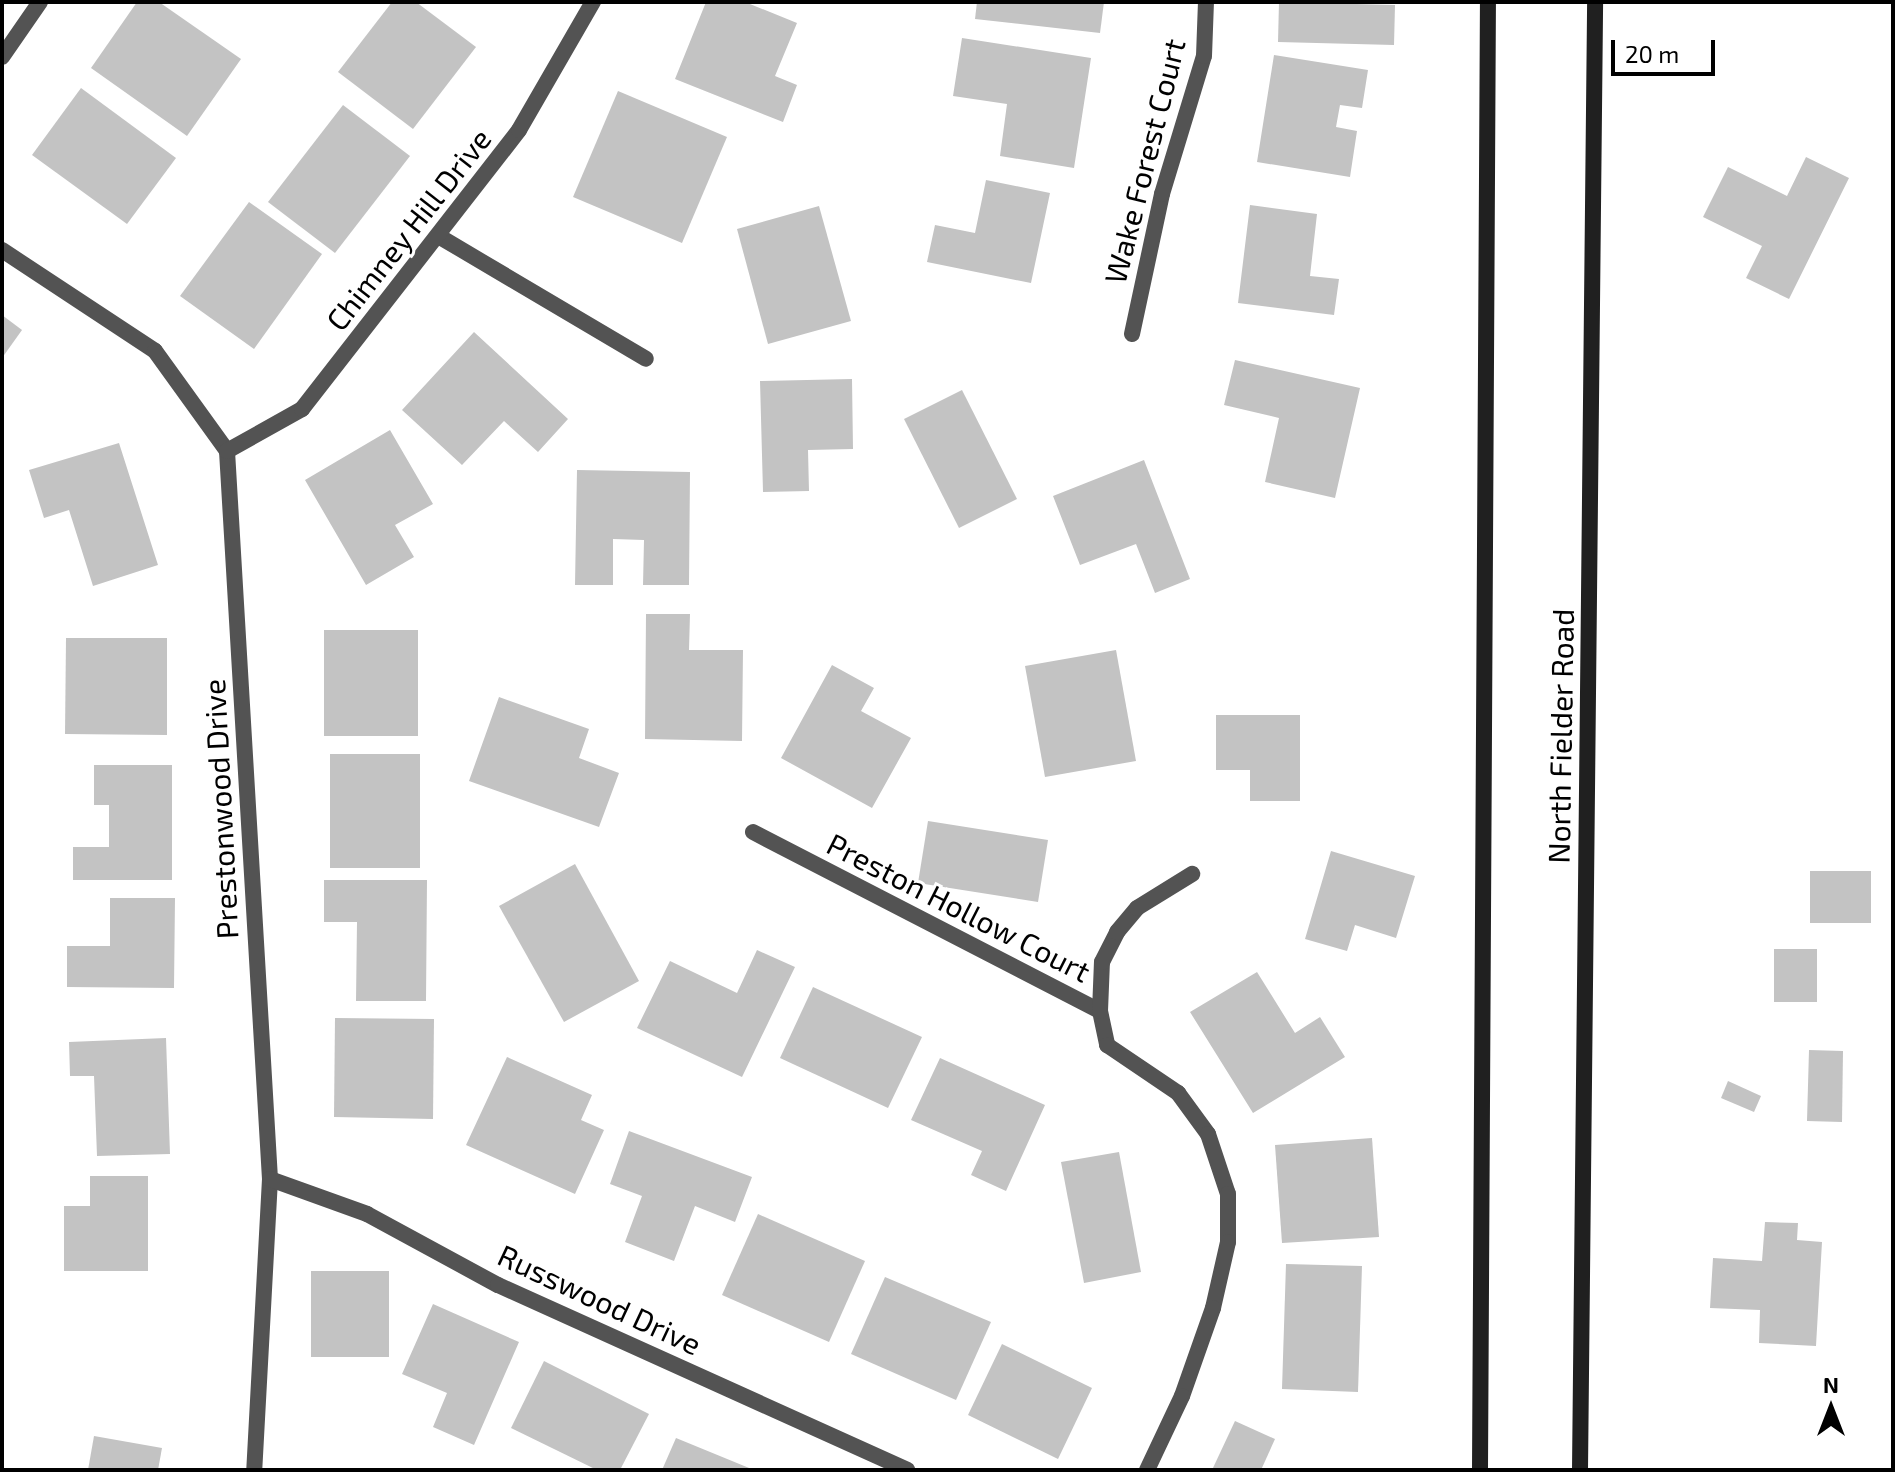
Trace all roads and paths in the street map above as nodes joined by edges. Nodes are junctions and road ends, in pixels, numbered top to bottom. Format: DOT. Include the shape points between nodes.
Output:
graph roads {
  1 [pos="40,2"];
  2 [pos="593,2"];
  3 [pos="1206,2"];
  4 [pos="1488,2"];
  5 [pos="1595,2"];
  6 [pos="2,57"];
  7 [pos="440,237"];
  8 [pos="2,250"];
  9 [pos="1132,334"];
  10 [pos="646,359"];
  11 [pos="227,451"];
  12 [pos="753,832"];
  13 [pos="1192,874"];
  14 [pos="1100,1011"];
  15 [pos="270,1179"];
  16 [pos="254,1470"];
  17 [pos="907,1470"];
  18 [pos="1147,1470"];
  19 [pos="1480,1470"];
  20 [pos="1580,1470"];
  1 -- 6 [label="street"];
  2 -- 7 [label="street, Chimney Hill Drive" via="519,130"];
  3 -- 9 [label="street, Wake Forest Court" via="1204,56 1162,194"];
  4 -- 19 [label="main road"];
  5 -- 20 [label="main road, North Fielder Road"];
  7 -- 10 [label="street"];
  7 -- 11 [label="street, Chimney Hill Drive" via="302,409"];
  8 -- 11 [label="street" via="155,351"];
  11 -- 15 [label="street, Prestonwood Drive"];
  12 -- 14 [label="street, Preston Hollow Court"];
  13 -- 14 [label="street" via="1137,908 1117,932 1102,962"];
  14 -- 18 [label="street, Preston Hollow Court" via="1107,1045 1178,1093 1208,1134 1228,1194 1228,1242 1213,1308 1182,1396"];
  15 -- 16 [label="street, Prestonwood Drive"];
  15 -- 17 [label="street, Russwood Drive" via="367,1214 498,1285"];
}
